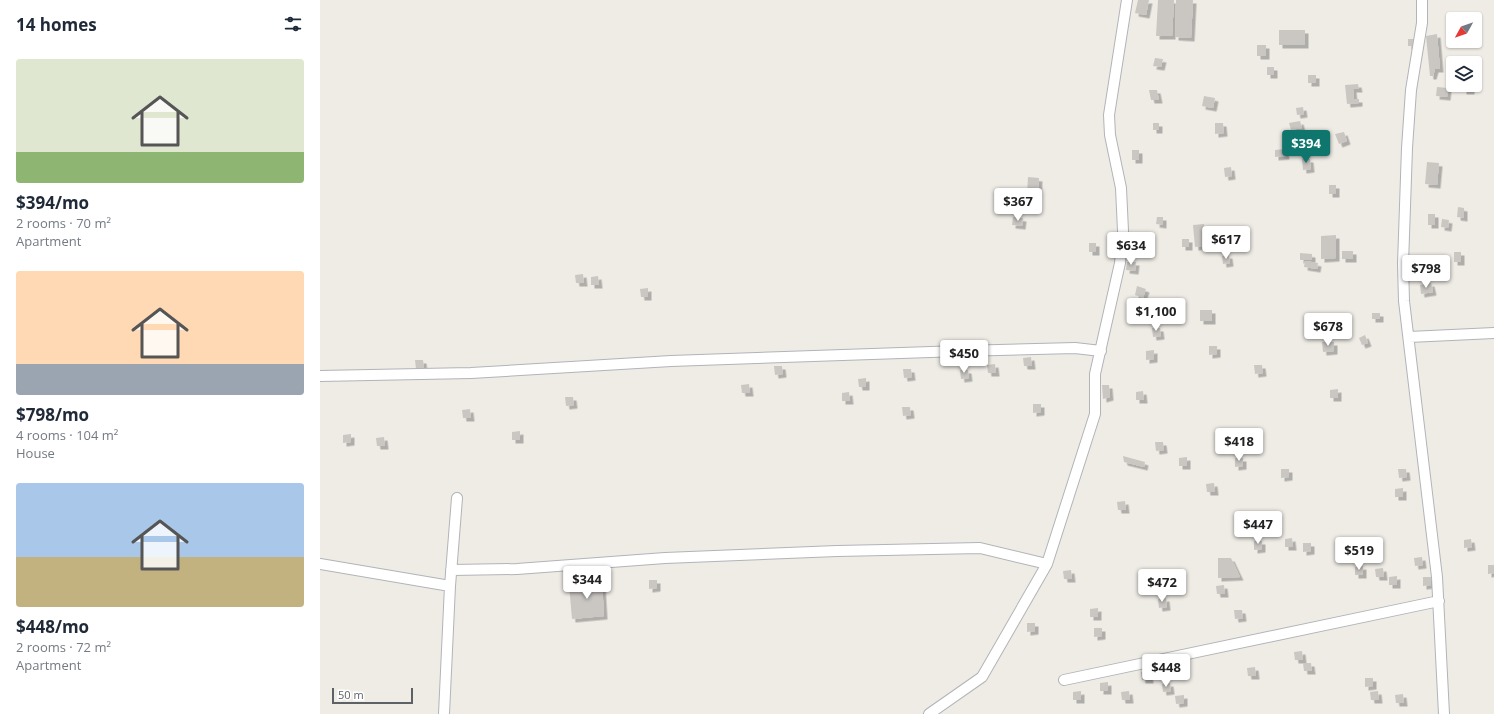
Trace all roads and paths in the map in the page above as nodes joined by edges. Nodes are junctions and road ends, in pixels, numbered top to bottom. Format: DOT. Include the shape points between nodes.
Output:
graph roads {
  1 [pos="1127,0"];
  2 [pos="1422,0"];
  3 [pos="1494,333"];
  4 [pos="1409,337"];
  5 [pos="1101,351"];
  6 [pos="320,376"];
  7 [pos="457,498"];
  8 [pos="320,564"];
  9 [pos="1047,564"];
  10 [pos="451,570"];
  11 [pos="450,586"];
  12 [pos="1439,601"];
  13 [pos="1064,680"];
  14 [pos="444,714"];
  15 [pos="929,714"];
  16 [pos="1444,714"];
  1 -- 5 [label="street" via="1109,115 1110,135 1121,188 1123,231 1120,263"];
  2 -- 4 [label="street" via="1418,56 1411,90 1403,264"];
  3 -- 4 [label="street"];
  4 -- 12 [label="street"];
  5 -- 6 [label="street" via="1075,348 952,351"];
  5 -- 9 [label="street" via="1095,374 1095,414"];
  7 -- 10 [label="street"];
  8 -- 11 [label="street"];
  9 -- 10 [label="street" via="980,548 665,558 517,569"];
  9 -- 15 [label="street" via="982,677"];
  10 -- 11 [label="street"];
  11 -- 14 [label="street"];
  12 -- 13 [label="street"];
  12 -- 16 [label="street"];
}
